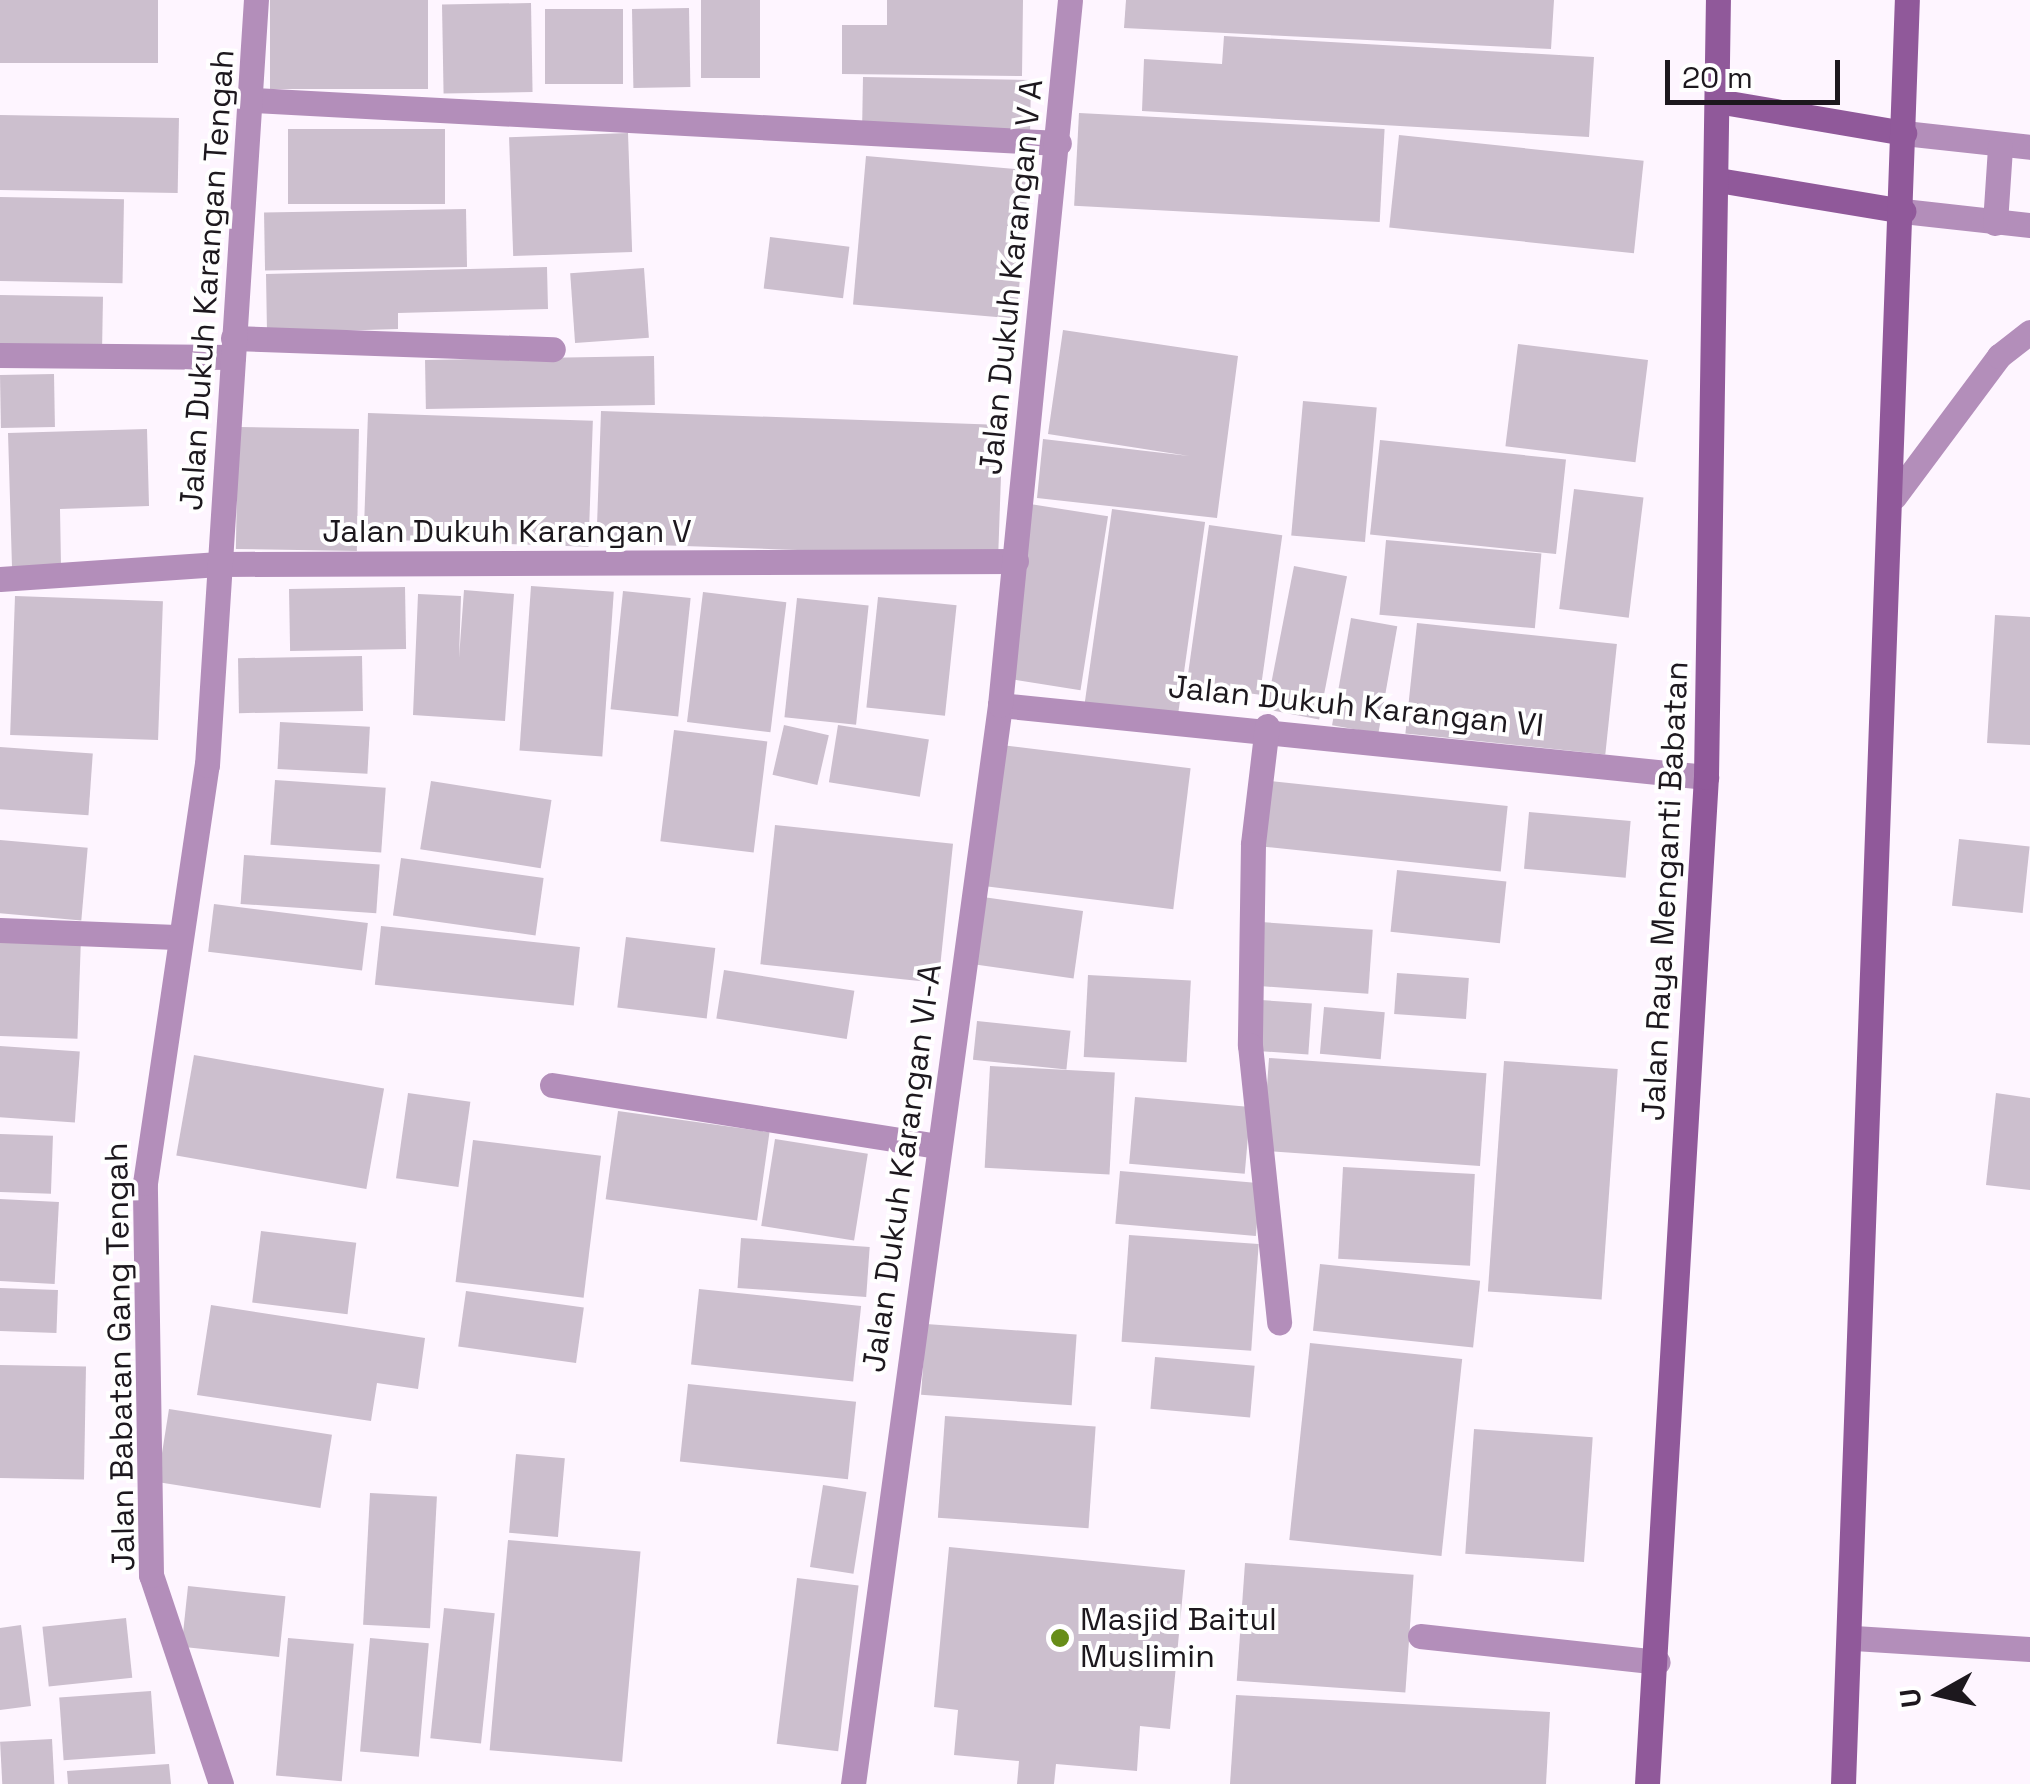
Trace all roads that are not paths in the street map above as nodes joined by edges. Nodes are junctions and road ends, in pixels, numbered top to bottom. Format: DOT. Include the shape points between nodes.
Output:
graph roads {
  1 [pos="256,0"];
  2 [pos="1070,0"];
  3 [pos="1718,0"];
  4 [pos="1907,0"];
  5 [pos="254,100"];
  6 [pos="1717,100"];
  7 [pos="1904,133"];
  8 [pos="1058,143"];
  9 [pos="2000,146"];
  10 [pos="2030,147"];
  11 [pos="1718,180"];
  12 [pos="1902,211"];
  13 [pos="1995,224"];
  14 [pos="2030,225"];
  15 [pos="2030,332"];
  16 [pos="233,348"];
  17 [pos="553,349"];
  18 [pos="0,355"];
  19 [pos="1894,497"];
  20 [pos="1016,561"];
  21 [pos="222,564"];
  22 [pos="0,579"];
  23 [pos="1000,705"];
  24 [pos="1266,726"];
  25 [pos="1706,777"];
  26 [pos="0,930"];
  27 [pos="176,936"];
  28 [pos="552,1085"];
  29 [pos="938,1146"];
  30 [pos="1279,1322"];
  31 [pos="1420,1636"];
  32 [pos="1854,1638"];
  33 [pos="2030,1649"];
  34 [pos="1658,1662"];
  35 [pos="221,1784"];
  36 [pos="853,1784"];
  37 [pos="1647,1784"];
  38 [pos="1843,1784"];
  1 -- 5 [label="street, Jalan Dukuh Karangan Tengah"];
  2 -- 8 [label="street, Jalan Dukuh Karangan V A"];
  3 -- 6 [label="main road, Jalan Raya Menganti Babatan"];
  4 -- 7 [label="main road"];
  5 -- 8 [label="street"];
  5 -- 16 [label="street, Jalan Dukuh Karangan Tengah"];
  6 -- 7 [label="main road"];
  6 -- 11 [label="main road, Jalan Raya Menganti Babatan"];
  7 -- 9 [label="street"];
  7 -- 12 [label="main road"];
  8 -- 20 [label="street, Jalan Dukuh Karangan V A"];
  9 -- 10 [label="street"];
  9 -- 13 [label="street"];
  11 -- 12 [label="main road"];
  11 -- 25 [label="main road, Jalan Raya Menganti Babatan"];
  12 -- 13 [label="street"];
  12 -- 19 [label="main road"];
  13 -- 14 [label="street"];
  15 -- 19 [label="street" via="1999,356"];
  16 -- 17 [label="street"];
  16 -- 18 [label="street"];
  16 -- 21 [label="street, Jalan Dukuh Karangan Tengah"];
  19 -- 32 [label="main road"];
  20 -- 21 [label="street, Jalan Dukuh Karangan V"];
  20 -- 23 [label="street, Jalan Dukuh Karangan VI-A"];
  21 -- 22 [label="street, Jalan Dukuh Karangan V"];
  21 -- 27 [label="street, Jalan Babatan Gang Tengah" via="207,766"];
  23 -- 24 [label="street, Jalan Dukuh Karangan VI"];
  23 -- 29 [label="street, Jalan Dukuh Karangan VI-A"];
  24 -- 25 [label="street, Jalan Dukuh Karangan VI"];
  24 -- 30 [label="street" via="1253,844 1250,1045"];
  25 -- 34 [label="main road, Jalan Raya Menganti Babatan"];
  26 -- 27 [label="street"];
  27 -- 35 [label="street, Jalan Babatan Gang Tengah" via="144,1183 151,1575"];
  28 -- 29 [label="street"];
  29 -- 36 [label="street, Jalan Dukuh Karangan VI-A"];
  31 -- 34 [label="street"];
  32 -- 33 [label="street"];
  32 -- 38 [label="main road"];
  34 -- 37 [label="main road, Jalan Raya Menganti Babatan"];
}
